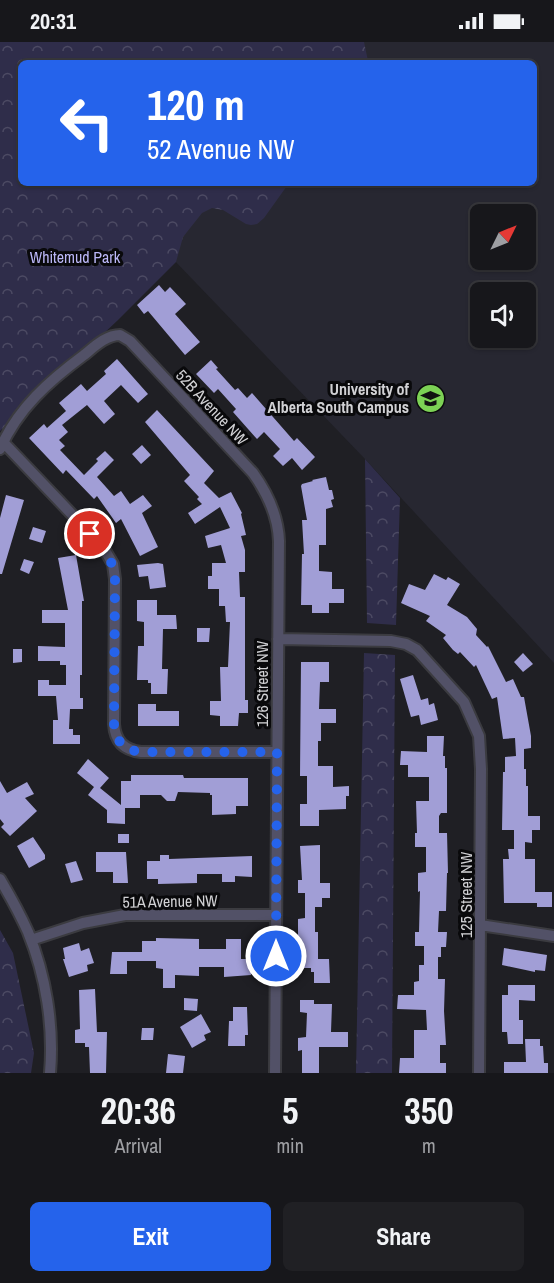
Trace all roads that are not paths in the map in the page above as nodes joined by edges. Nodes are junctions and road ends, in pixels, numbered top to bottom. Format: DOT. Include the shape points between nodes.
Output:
graph roads {
  1 [pos="1,445"];
  2 [pos="275,512"];
  3 [pos="278,639"];
  4 [pos="277,752"];
  5 [pos="0,879"];
  6 [pos="276,915"];
  7 [pos="480,925"];
  8 [pos="554,936"];
  9 [pos="31,940"];
  10 [pos="50,1073"];
  11 [pos="275,1073"];
  12 [pos="479,1073"];
  1 -- 2 [label="street, 52B Avenue NW" via="19,415 45,386 96,346 115,335 125,337 253,473"];
  1 -- 4 [label="street" via="102,547 113,564 114,724 121,744 141,752"];
  2 -- 3 [label="street, 126 Street NW" via="279,541"];
  3 -- 4 [label="street, 126 Street NW"];
  3 -- 7 [label="street, 125 Street NW" via="406,644 458,694 473,718 481,748"];
  4 -- 6 [label="street, 126 Street NW"];
  5 -- 9 [label="street"];
  6 -- 9 [label="street, 51A Avenue NW" via="125,915 83,923"];
  6 -- 11 [label="street, 126 Street NW"];
  7 -- 8 [label="street"];
  7 -- 12 [label="street, 125 Street NW"];
  9 -- 10 [label="street" via="49,1010"];
}
